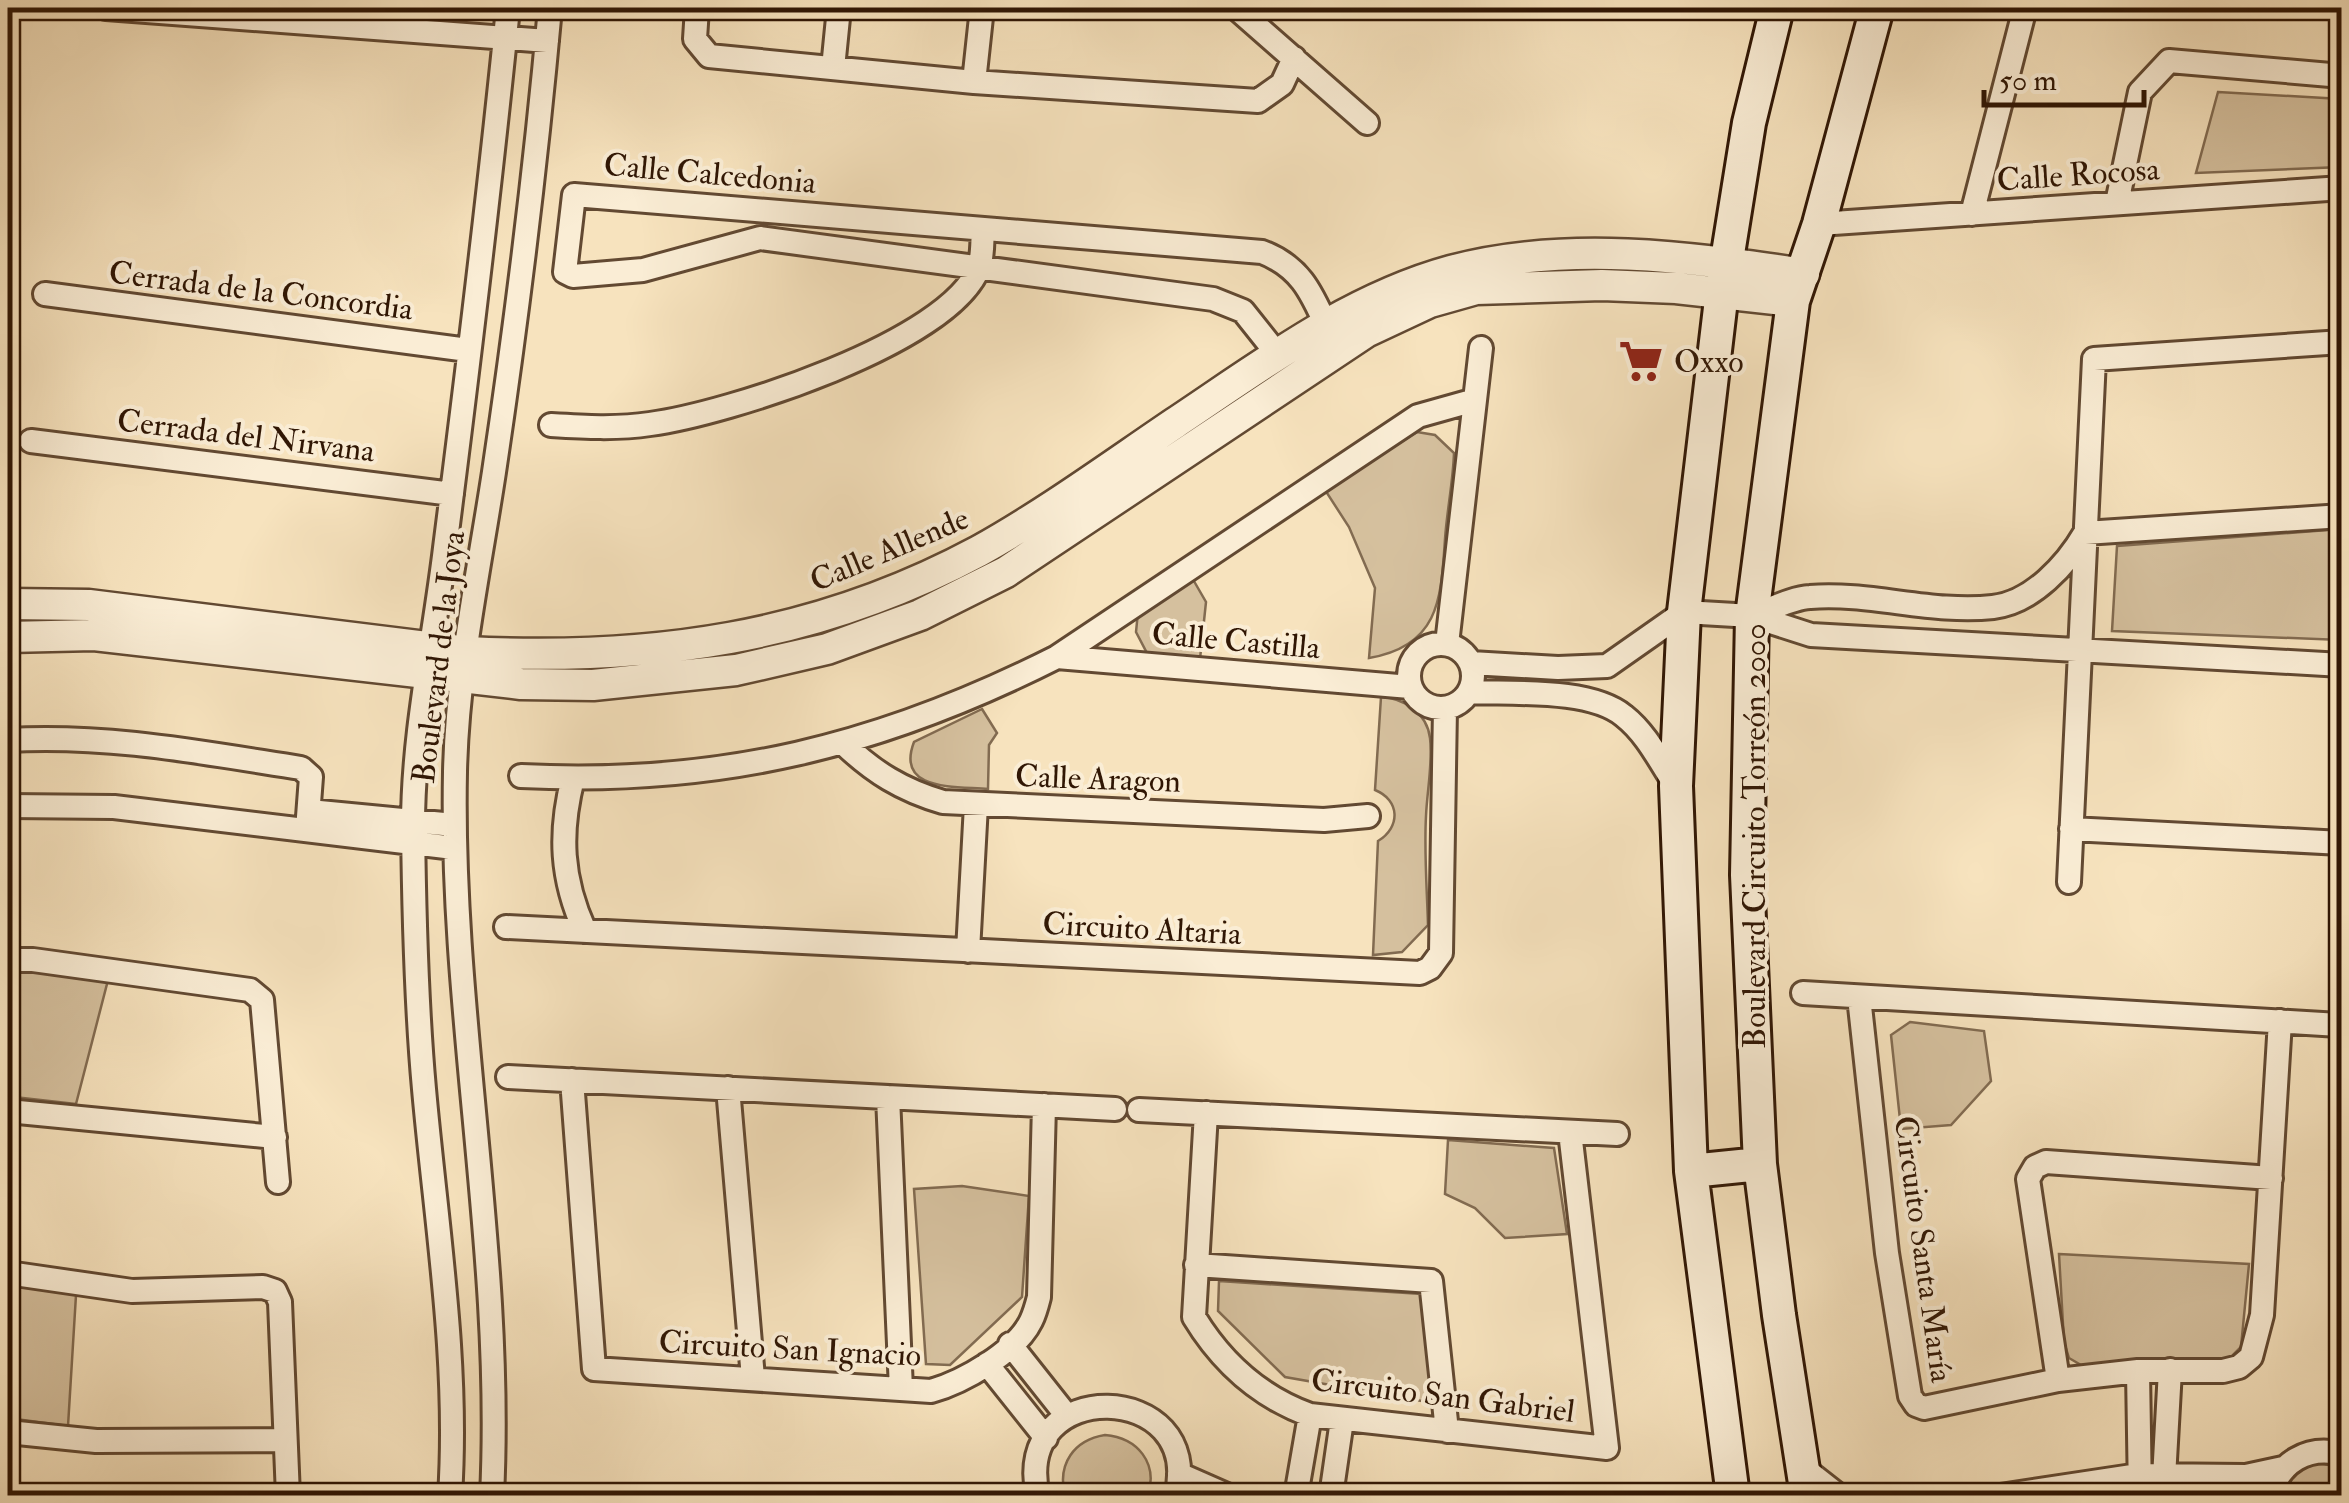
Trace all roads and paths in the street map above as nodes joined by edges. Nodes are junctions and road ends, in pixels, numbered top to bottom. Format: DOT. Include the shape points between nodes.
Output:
graph roads {
  1 [pos="106,8"];
  2 [pos="151,8"];
  3 [pos="508,8"];
  4 [pos="550,8"];
  5 [pos="696,8"];
  6 [pos="839,8"];
  7 [pos="982,8"];
  8 [pos="1236,8"];
  9 [pos="1777,8"];
  10 [pos="1877,8"];
  11 [pos="2025,8"];
  12 [pos="365,16"];
  13 [pos="505,37"];
  14 [pos="547,40"];
  15 [pos="1294,58"];
  16 [pos="832,68"];
  17 [pos="2342,76"];
  18 [pos="974,82"];
  19 [pos="1367,123"];
  20 [pos="2342,188"];
  21 [pos="2117,204"];
  22 [pos="761,212"];
  23 [pos="1972,214"];
  24 [pos="1819,224"];
  25 [pos="983,229"];
  26 [pos="760,238"];
  27 [pos="979,266"];
  28 [pos="1724,277"];
  29 [pos="1799,287"];
  30 [pos="45,294"];
  31 [pos="1326,326"];
  32 [pos="2342,342"];
  33 [pos="1481,348"];
  34 [pos="468,350"];
  35 [pos="1278,355"];
  36 [pos="1475,400"];
  37 [pos="551,424"];
  38 [pos="31,441"];
  39 [pos="452,494"];
  40 [pos="2342,516"];
  41 [pos="2085,532"];
  42 [pos="8,604"];
  43 [pos="1996,607"];
  44 [pos="1684,612"];
  45 [pos="1752,616"];
  46 [pos="8,637"];
  47 [pos="1448,644"];
  48 [pos="1994,646"];
  49 [pos="2080,650"];
  50 [pos="1058,657"];
  51 [pos="429,661"];
  52 [pos="1470,663"];
  53 [pos="465,665"];
  54 [pos="2342,665"];
  55 [pos="1531,666"];
  56 [pos="1607,666"];
  57 [pos="1410,687"];
  58 [pos="1469,692"];
  59 [pos="1530,694"];
  60 [pos="1606,703"];
  61 [pos="1445,708"];
  62 [pos="8,740"];
  63 [pos="843,744"];
  64 [pos="520,776"];
  65 [pos="573,778"];
  66 [pos="1676,786"];
  67 [pos="976,805"];
  68 [pos="8,806"];
  69 [pos="1368,816"];
  70 [pos="308,821"];
  71 [pos="2071,828"];
  72 [pos="413,832"];
  73 [pos="454,837"];
  74 [pos="2342,842"];
  75 [pos="2069,882"];
  76 [pos="506,926"];
  77 [pos="585,931"];
  78 [pos="968,951"];
  79 [pos="8,960"];
  80 [pos="1804,994"];
  81 [pos="1859,997"];
  82 [pos="2280,1022"];
  83 [pos="2339,1025"];
  84 [pos="508,1077"];
  85 [pos="572,1080"];
  86 [pos="728,1088"];
  87 [pos="888,1097"];
  88 [pos="1044,1105"];
  89 [pos="1115,1109"];
  90 [pos="8,1110"];
  91 [pos="1139,1110"];
  92 [pos="1206,1113"];
  93 [pos="1570,1132"];
  94 [pos="1617,1134"];
  95 [pos="275,1136"];
  96 [pos="1760,1164"];
  97 [pos="1692,1171"];
  98 [pos="2270,1178"];
  99 [pos="278,1182"];
  100 [pos="1196,1265"];
  101 [pos="8,1274"];
  102 [pos="1010,1344"];
  103 [pos="987,1364"];
  104 [pos="2170,1370"];
  105 [pos="2138,1371"];
  106 [pos="752,1378"];
  107 [pos="2058,1380"];
  108 [pos="902,1389"];
  109 [pos="1310,1415"];
  110 [pos="1067,1416"];
  111 [pos="1342,1420"];
  112 [pos="8,1432"];
  113 [pos="1447,1432"];
  114 [pos="1046,1438"];
  115 [pos="285,1440"];
  116 [pos="2342,1454"];
  117 [pos="1726,1458"];
  118 [pos="2284,1468"];
  119 [pos="1804,1481"];
  120 [pos="2164,1484"];
  121 [pos="1178,1485"];
  122 [pos="2140,1485"];
  123 [pos="288,1496"];
  124 [pos="450,1496"];
  125 [pos="492,1496"];
  126 [pos="1038,1496"];
  127 [pos="1228,1496"];
  128 [pos="1296,1496"];
  129 [pos="1331,1496"];
  130 [pos="1714,1496"];
  131 [pos="1732,1496"];
  132 [pos="1838,1496"];
  133 [pos="2000,1496"];
  134 [pos="2270,1496"];
  1 -- 2 [label="street"];
  2 -- 12 [label="street"];
  3 -- 13 [label="street, Boulevard de la Joya"];
  4 -- 14 [label="street, Boulevard de la Joya"];
  5 -- 16 [label="street" via="695,39 709,56"];
  6 -- 16 [label="street"];
  7 -- 18 [label="street"];
  8 -- 15 [label="street"];
  9 -- 28 [label="main road"];
  10 -- 24 [label="main road, Boulevard Circuito Torreón 2000"];
  11 -- 23 [label="street"];
  12 -- 13 [label="street"];
  13 -- 14 [label="street"];
  13 -- 34 [label="street, Boulevard de la Joya"];
  14 -- 53 [label="street, Boulevard de la Joya" via="508,380"];
  15 -- 18 [label="street" via="1282,84 1258,101"];
  15 -- 19 [label="street"];
  16 -- 18 [label="street"];
  17 -- 21 [label="street" via="2169,61 2140,92"];
  20 -- 21 [label="street, Calle Rocosa"];
  21 -- 23 [label="street, Calle Rocosa"];
  22 -- 25 [label="street, Calle Calcedonia"];
  22 -- 26 [label="street"];
  22 -- 26 [label="street, Calle Calcedonia" via="576,194 566,272 643,270"];
  23 -- 24 [label="street, Calle Rocosa"];
  24 -- 29 [label="main road, Boulevard Circuito Torreón 2000"];
  25 -- 27 [label="street"];
  25 -- 31 [label="street, Calle Calcedonia" via="1262,252 1301,276"];
  26 -- 27 [label="street, Calle Calcedonia"];
  27 -- 35 [label="street, Calle Calcedonia" via="1229,303 1254,322"];
  27 -- 37 [label="street" via="940,312 804,384 650,424"];
  28 -- 29 [label="street"];
  28 -- 31 [label="street, Calle Allende" via="1586,254 1516,258 1410,284"];
  28 -- 44 [label="main road"];
  28 -- 53 [label="street, Calle Allende" via="1476,289 1430,302 1366,332 1006,572 920,615 826,649 736,670 592,685 521,684"];
  29 -- 45 [label="main road, Boulevard Circuito Torreón 2000"];
  30 -- 34 [label="street, Cerrada de la Concordia"];
  31 -- 35 [label="street, Calle Allende"];
  32 -- 41 [label="street" via="2094,359"];
  33 -- 36 [label="street"];
  34 -- 39 [label="street, Boulevard de la Joya"];
  35 -- 53 [label="street, Calle Allende" via="976,552 821,618 662,650"];
  36 -- 47 [label="street"];
  36 -- 50 [label="street" via="1418,416"];
  38 -- 39 [label="street, Cerrada del Nirvana"];
  39 -- 51 [label="street, Boulevard de la Joya"];
  40 -- 41 [label="street"];
  41 -- 43 [label="street" via="2053,576"];
  41 -- 49 [label="street"];
  42 -- 51 [label="street, Calle Allende" via="89,604"];
  43 -- 45 [label="street" via="1808,597"];
  43 -- 48 [label="street"];
  44 -- 45 [label="street"];
  44 -- 56 [label="street"];
  44 -- 66 [label="main road"];
  45 -- 48 [label="street" via="1811,635"];
  45 -- 96 [label="main road, Boulevard Circuito Torreón 2000" via="1747,874"];
  46 -- 51 [label="street, Calle Allende" via="94,634"];
  47 -- 52 [label="street"];
  47 -- 57 [label="street" via="1416,654"];
  48 -- 49 [label="street"];
  49 -- 54 [label="street"];
  49 -- 71 [label="street"];
  50 -- 57 [label="street, Calle Castilla"];
  50 -- 63 [label="street" via="928,716"];
  51 -- 53 [label="street, Calle Allende"];
  51 -- 72 [label="street, Boulevard de la Joya"];
  52 -- 55 [label="street"];
  52 -- 58 [label="street"];
  53 -- 73 [label="street, Boulevard de la Joya"];
  55 -- 56 [label="street"];
  55 -- 59 [label="street"];
  56 -- 60 [label="street"];
  57 -- 61 [label="street" via="1424,704"];
  58 -- 59 [label="street"];
  58 -- 61 [label="street"];
  59 -- 60 [label="street"];
  60 -- 66 [label="street" via="1643,735"];
  61 -- 78 [label="street, Circuito Altaria" via="1441,953 1430,968 1406,974"];
  62 -- 70 [label="street" via="128,744 301,768 311,777"];
  63 -- 65 [label="street" via="735,768"];
  63 -- 67 [label="street, Calle Aragon" via="871,770 913,793"];
  64 -- 65 [label="street"];
  65 -- 77 [label="street" via="562,840 572,903"];
  66 -- 97 [label="main road"];
  67 -- 69 [label="street, Calle Aragon" via="1324,820"];
  67 -- 78 [label="street"];
  68 -- 70 [label="street" via="72,804"];
  70 -- 72 [label="street"];
  71 -- 74 [label="street"];
  71 -- 75 [label="street"];
  72 -- 73 [label="street"];
  72 -- 124 [label="street, Boulevard de la Joya" via="424,1088 454,1438"];
  73 -- 125 [label="street, Boulevard de la Joya" via="492,1321"];
  76 -- 77 [label="street, Circuito Altaria"];
  77 -- 78 [label="street, Circuito Altaria"];
  79 -- 95 [label="street" via="250,990 262,1000"];
  80 -- 81 [label="street"];
  81 -- 82 [label="street"];
  81 -- 107 [label="street, Circuito Santa María" via="1886,1253 1912,1400 1931,1408"];
  82 -- 83 [label="street"];
  82 -- 98 [label="street, Circuito Santa María"];
  84 -- 85 [label="street"];
  85 -- 86 [label="street"];
  85 -- 106 [label="street, Circuito San Ignacio" via="594,1370"];
  86 -- 87 [label="street"];
  86 -- 106 [label="street"];
  87 -- 88 [label="street"];
  87 -- 108 [label="street"];
  88 -- 89 [label="street"];
  88 -- 102 [label="street, Circuito San Ignacio" via="1039,1297 1030,1324"];
  90 -- 95 [label="street"];
  91 -- 92 [label="street"];
  92 -- 93 [label="street"];
  92 -- 100 [label="street, Circuito San Gabriel"];
  93 -- 94 [label="street"];
  93 -- 113 [label="street, Circuito San Gabriel" via="1607,1448"];
  95 -- 99 [label="street"];
  96 -- 97 [label="main road"];
  96 -- 119 [label="main road, Boulevard Circuito Torreón 2000"];
  97 -- 117 [label="main road"];
  98 -- 104 [label="street, Circuito Santa María" via="2262,1315 2251,1357 2222,1371"];
  98 -- 107 [label="street" via="2046,1162 2035,1167 2028,1179"];
  100 -- 109 [label="street, Circuito San Gabriel" via="1194,1317 1210,1344 1268,1395"];
  100 -- 113 [label="street" via="1431,1282"];
  101 -- 115 [label="street" via="132,1292 271,1288 280,1302"];
  102 -- 103 [label="street, Circuito San Ignacio"];
  102 -- 110 [label="street"];
  103 -- 108 [label="street, Circuito San Ignacio" via="959,1383 931,1391"];
  103 -- 114 [label="street"];
  104 -- 105 [label="street, Circuito Santa María"];
  104 -- 120 [label="street"];
  105 -- 107 [label="street, Circuito Santa María"];
  105 -- 122 [label="street"];
  106 -- 108 [label="street, Circuito San Ignacio"];
  109 -- 111 [label="street, Circuito San Gabriel"];
  109 -- 128 [label="street"];
  110 -- 114 [label="street"];
  110 -- 121 [label="street" via="1096,1405 1126,1407 1153,1421 1172,1445"];
  111 -- 113 [label="street, Circuito San Gabriel"];
  111 -- 129 [label="street"];
  112 -- 115 [label="street" via="96,1441"];
  114 -- 126 [label="street" via="1036,1464"];
  115 -- 123 [label="street"];
  116 -- 118 [label="street" via="2318,1451"];
  117 -- 130 [label="street"];
  117 -- 131 [label="main road"];
  118 -- 120 [label="street"];
  118 -- 134 [label="street"];
  119 -- 132 [label="street"];
  120 -- 122 [label="street"];
  121 -- 127 [label="street"];
  122 -- 133 [label="street"];
}
